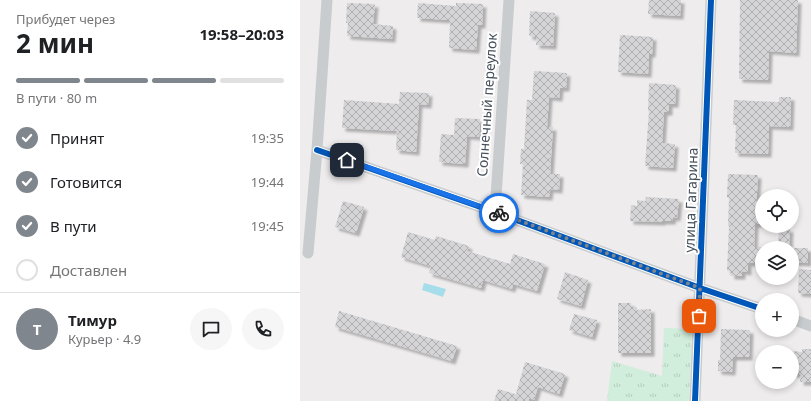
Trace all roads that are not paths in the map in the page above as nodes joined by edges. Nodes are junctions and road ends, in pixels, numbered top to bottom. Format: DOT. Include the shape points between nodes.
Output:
graph roads {
  1 [pos="327,0"];
  2 [pos="509,0"];
  3 [pos="711,0"];
  4 [pos="317,150"];
  5 [pos="495,212"];
  6 [pos="308,253"];
  7 [pos="700,288"];
  8 [pos="755,307"];
  9 [pos="799,322"];
  10 [pos="811,326"];
  11 [pos="695,401"];
  1 -- 4 [label="street"];
  2 -- 5 [label="street, Солнечный переулок"];
  3 -- 7 [label="street, улица Гагарина"];
  4 -- 5 [label="street"];
  4 -- 6 [label="street"];
  5 -- 7 [label="street"];
  7 -- 8 [label="street"];
  7 -- 11 [label="street, улица Гагарина"];
  9 -- 10 [label="street"];
}
